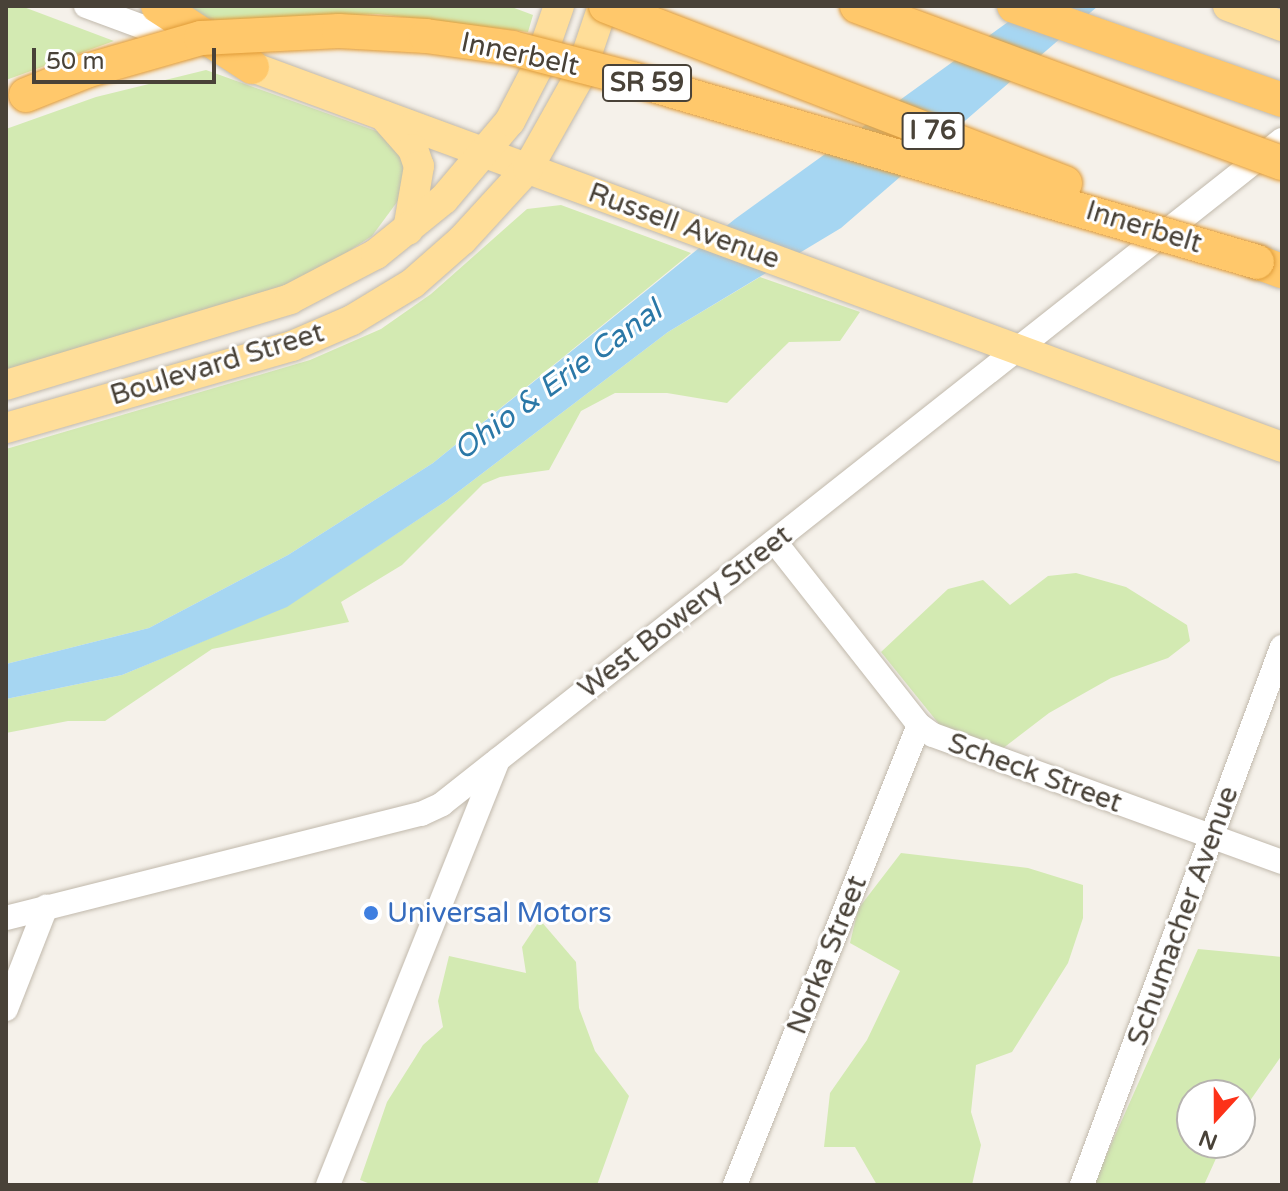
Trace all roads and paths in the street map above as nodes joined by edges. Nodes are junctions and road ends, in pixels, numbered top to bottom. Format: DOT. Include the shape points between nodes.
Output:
graph roads {
  1 [pos="86,6"];
  2 [pos="158,6"];
  3 [pos="559,6"];
  4 [pos="604,6"];
  5 [pos="857,6"];
  6 [pos="1014,6"];
  7 [pos="1228,6"];
  8 [pos="1282,26"];
  9 [pos="252,67"];
  10 [pos="16,99"];
  11 [pos="1282,100"];
  12 [pos="382,114"];
  13 [pos="1282,140"];
  14 [pos="486,152"];
  15 [pos="1282,163"];
  16 [pos="528,168"];
  17 [pos="408,230"];
  18 [pos="1270,267"];
  19 [pos="1024,349"];
  20 [pos="6,385"];
  21 [pos="6,428"];
  22 [pos="1282,447"];
  23 [pos="775,542"];
  24 [pos="1282,647"];
  25 [pos="919,725"];
  26 [pos="499,758"];
  27 [pos="1213,837"];
  28 [pos="1282,862"];
  29 [pos="46,907"];
  30 [pos="6,918"];
  31 [pos="6,1009"];
  32 [pos="328,1185"];
  33 [pos="735,1185"];
  34 [pos="1082,1185"];
  1 -- 9 [label="street, Russell Avenue"];
  2 -- 9 [label="highway"];
  3 -- 14 [label="main road, Boulevard Street" via="527,94"];
  4 -- 16 [label="main road, Boulevard Street" via="579,77"];
  4 -- 18 [label="highway, I 76, bridge" via="1015,162"];
  5 -- 15 [label="highway, bridge"];
  6 -- 11 [label="highway"];
  7 -- 8 [label="main road"];
  9 -- 12 [label="main road, Russell Avenue"];
  10 -- 18 [label="highway, Innerbelt / SR 59, bridge" via="86,71 201,38 339,31 426,36 512,48 636,80"];
  12 -- 14 [label="main road, Russell Avenue"];
  12 -- 17 [label="main road" via="413,149 419,166"];
  13 -- 19 [label="street, West Bowery Street"];
  14 -- 16 [label="main road, Russell Avenue"];
  14 -- 17 [label="main road, Boulevard Street"];
  16 -- 19 [label="main road, Russell Avenue"];
  16 -- 21 [label="main road, Boulevard Street" via="435,265 352,320 292,346"];
  17 -- 20 [label="main road, Boulevard Street" via="354,268 290,299"];
  19 -- 22 [label="main road, Russell Avenue"];
  19 -- 23 [label="street, West Bowery Street"];
  23 -- 25 [label="street, Scheck Street"];
  23 -- 26 [label="street, West Bowery Street"];
  24 -- 27 [label="street, Schumacher Avenue"];
  25 -- 27 [label="street, Scheck Street" via="950,744"];
  25 -- 33 [label="street, Norka Street"];
  26 -- 29 [label="street, West Bowery Street" via="421,814"];
  26 -- 32 [label="street"];
  27 -- 28 [label="street, Scheck Street"];
  27 -- 34 [label="street, Schumacher Avenue"];
  29 -- 30 [label="street, West Bowery Street"];
  29 -- 31 [label="street"];
}
